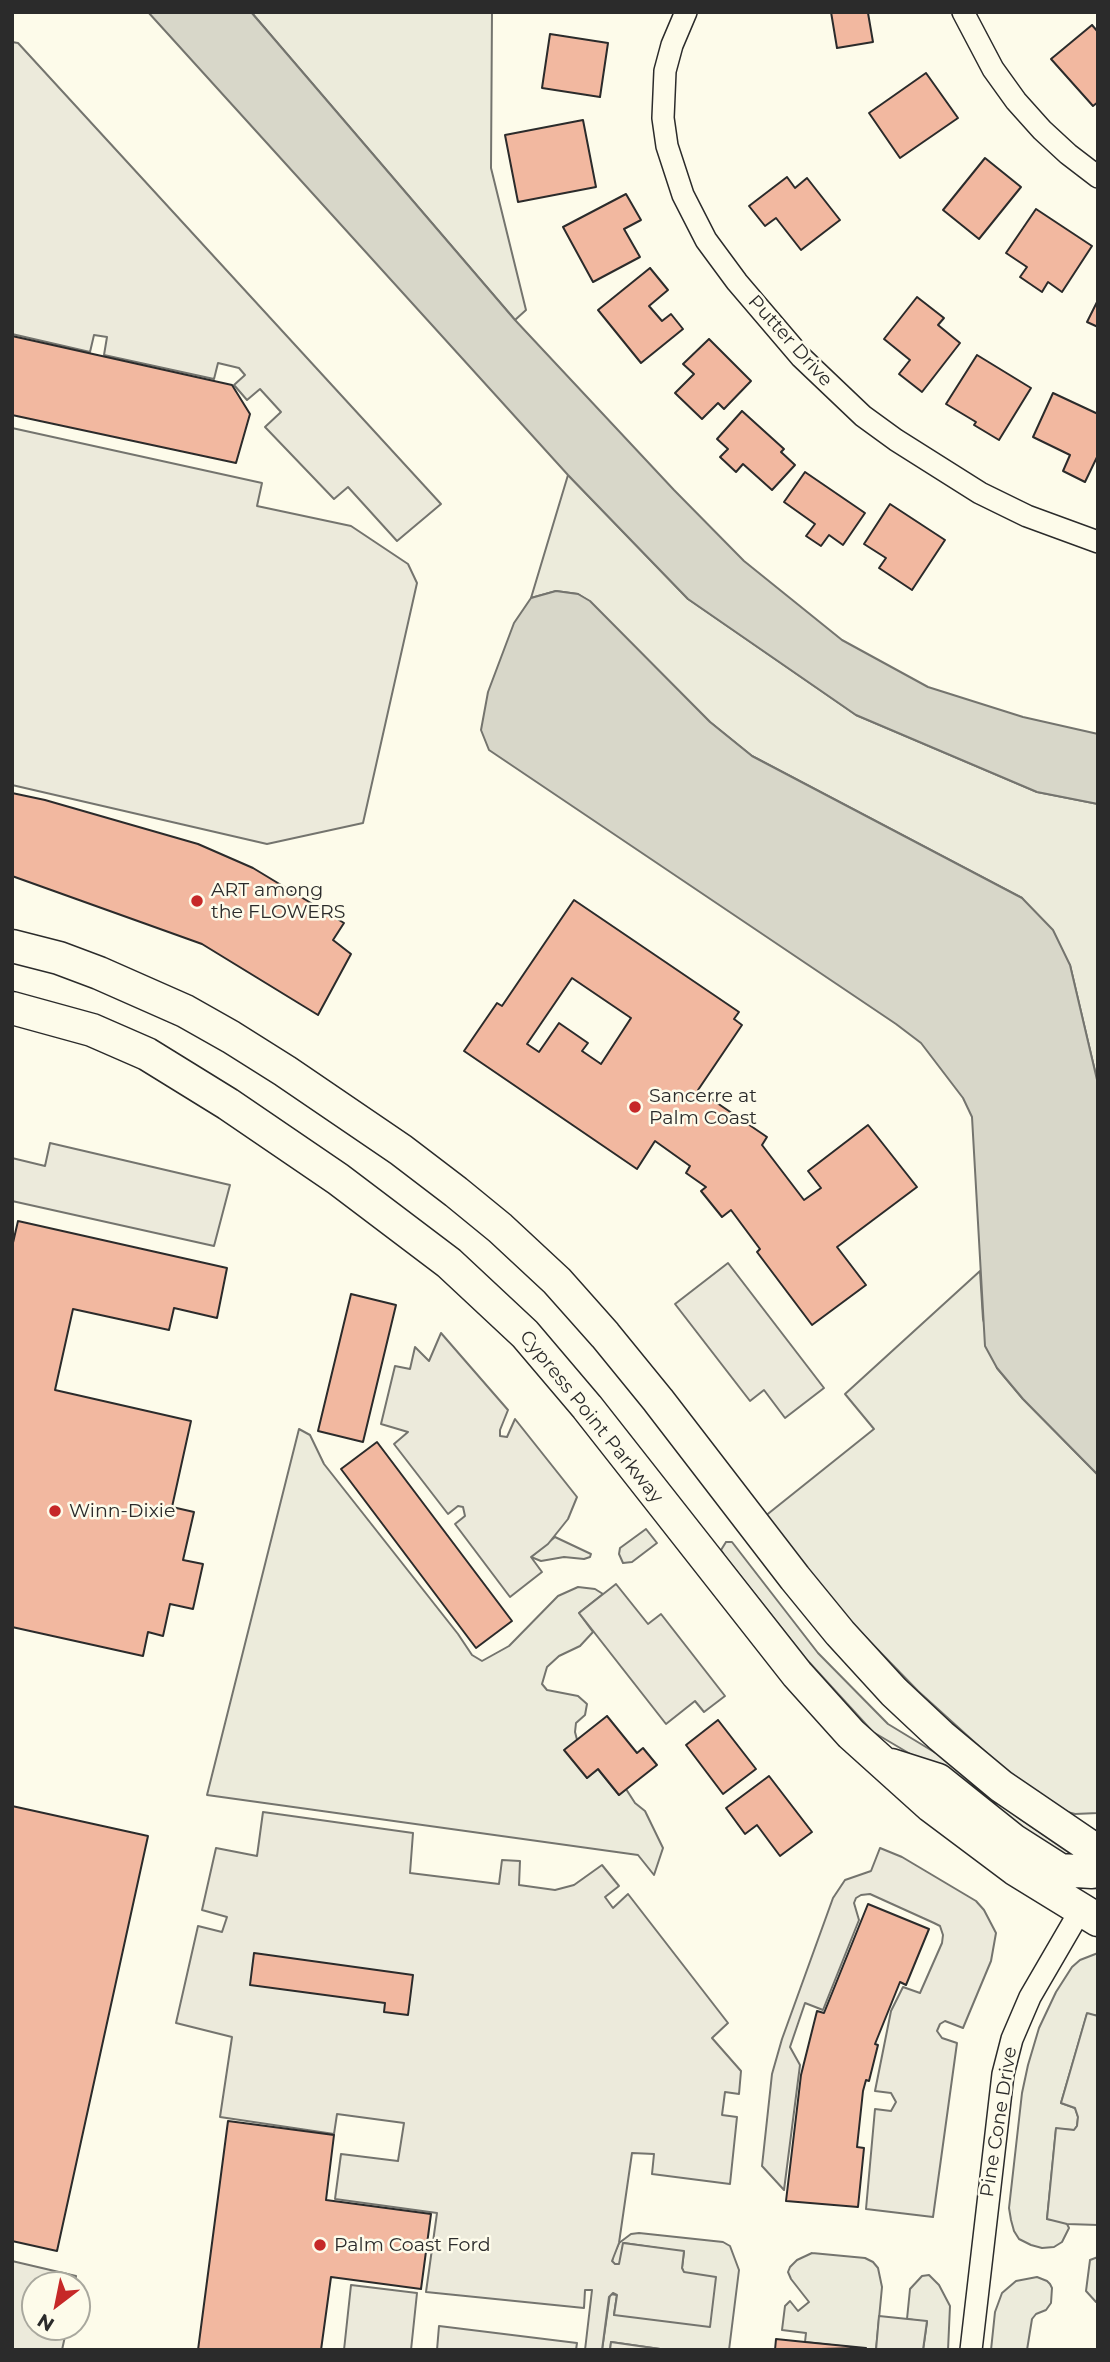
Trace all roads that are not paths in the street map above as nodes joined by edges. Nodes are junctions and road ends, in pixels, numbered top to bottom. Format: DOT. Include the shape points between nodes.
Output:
graph roads {
  1 [pos="686,12"];
  2 [pos="963,12"];
  3 [pos="1098,177"];
  4 [pos="1098,542"];
  5 [pos="12,946"];
  6 [pos="12,1009"];
  7 [pos="883,1763"];
  8 [pos="1098,1852"];
  9 [pos="1098,1869"];
  10 [pos="1092,1910"];
  11 [pos="971,2350"];
  1 -- 4 [label="street, Putter Drive" via="665,71 667,146 683,195 706,240 737,282 809,365 896,440 980,493"];
  2 -- 3 [label="street" via="1016,101 1068,154"];
  5 -- 8 [label="street" via="99,973 231,1037 401,1150 500,1228 597,1325 795,1578 894,1692 1001,1786"];
  6 -- 7 [label="street, Cypress Point Parkway" via="92,1030 146,1054 338,1179 449,1263 525,1334 797,1674"];
  7 -- 9 [label="street" via="938,1780 1013,1840 1060,1870"];
  7 -- 10 [label="street, Cypress Point Parkway" via="1015,1870"];
  10 -- 11 [label="street, Pine Cone Drive" via="1030,1997 1012,2039 1003,2074"];
}
